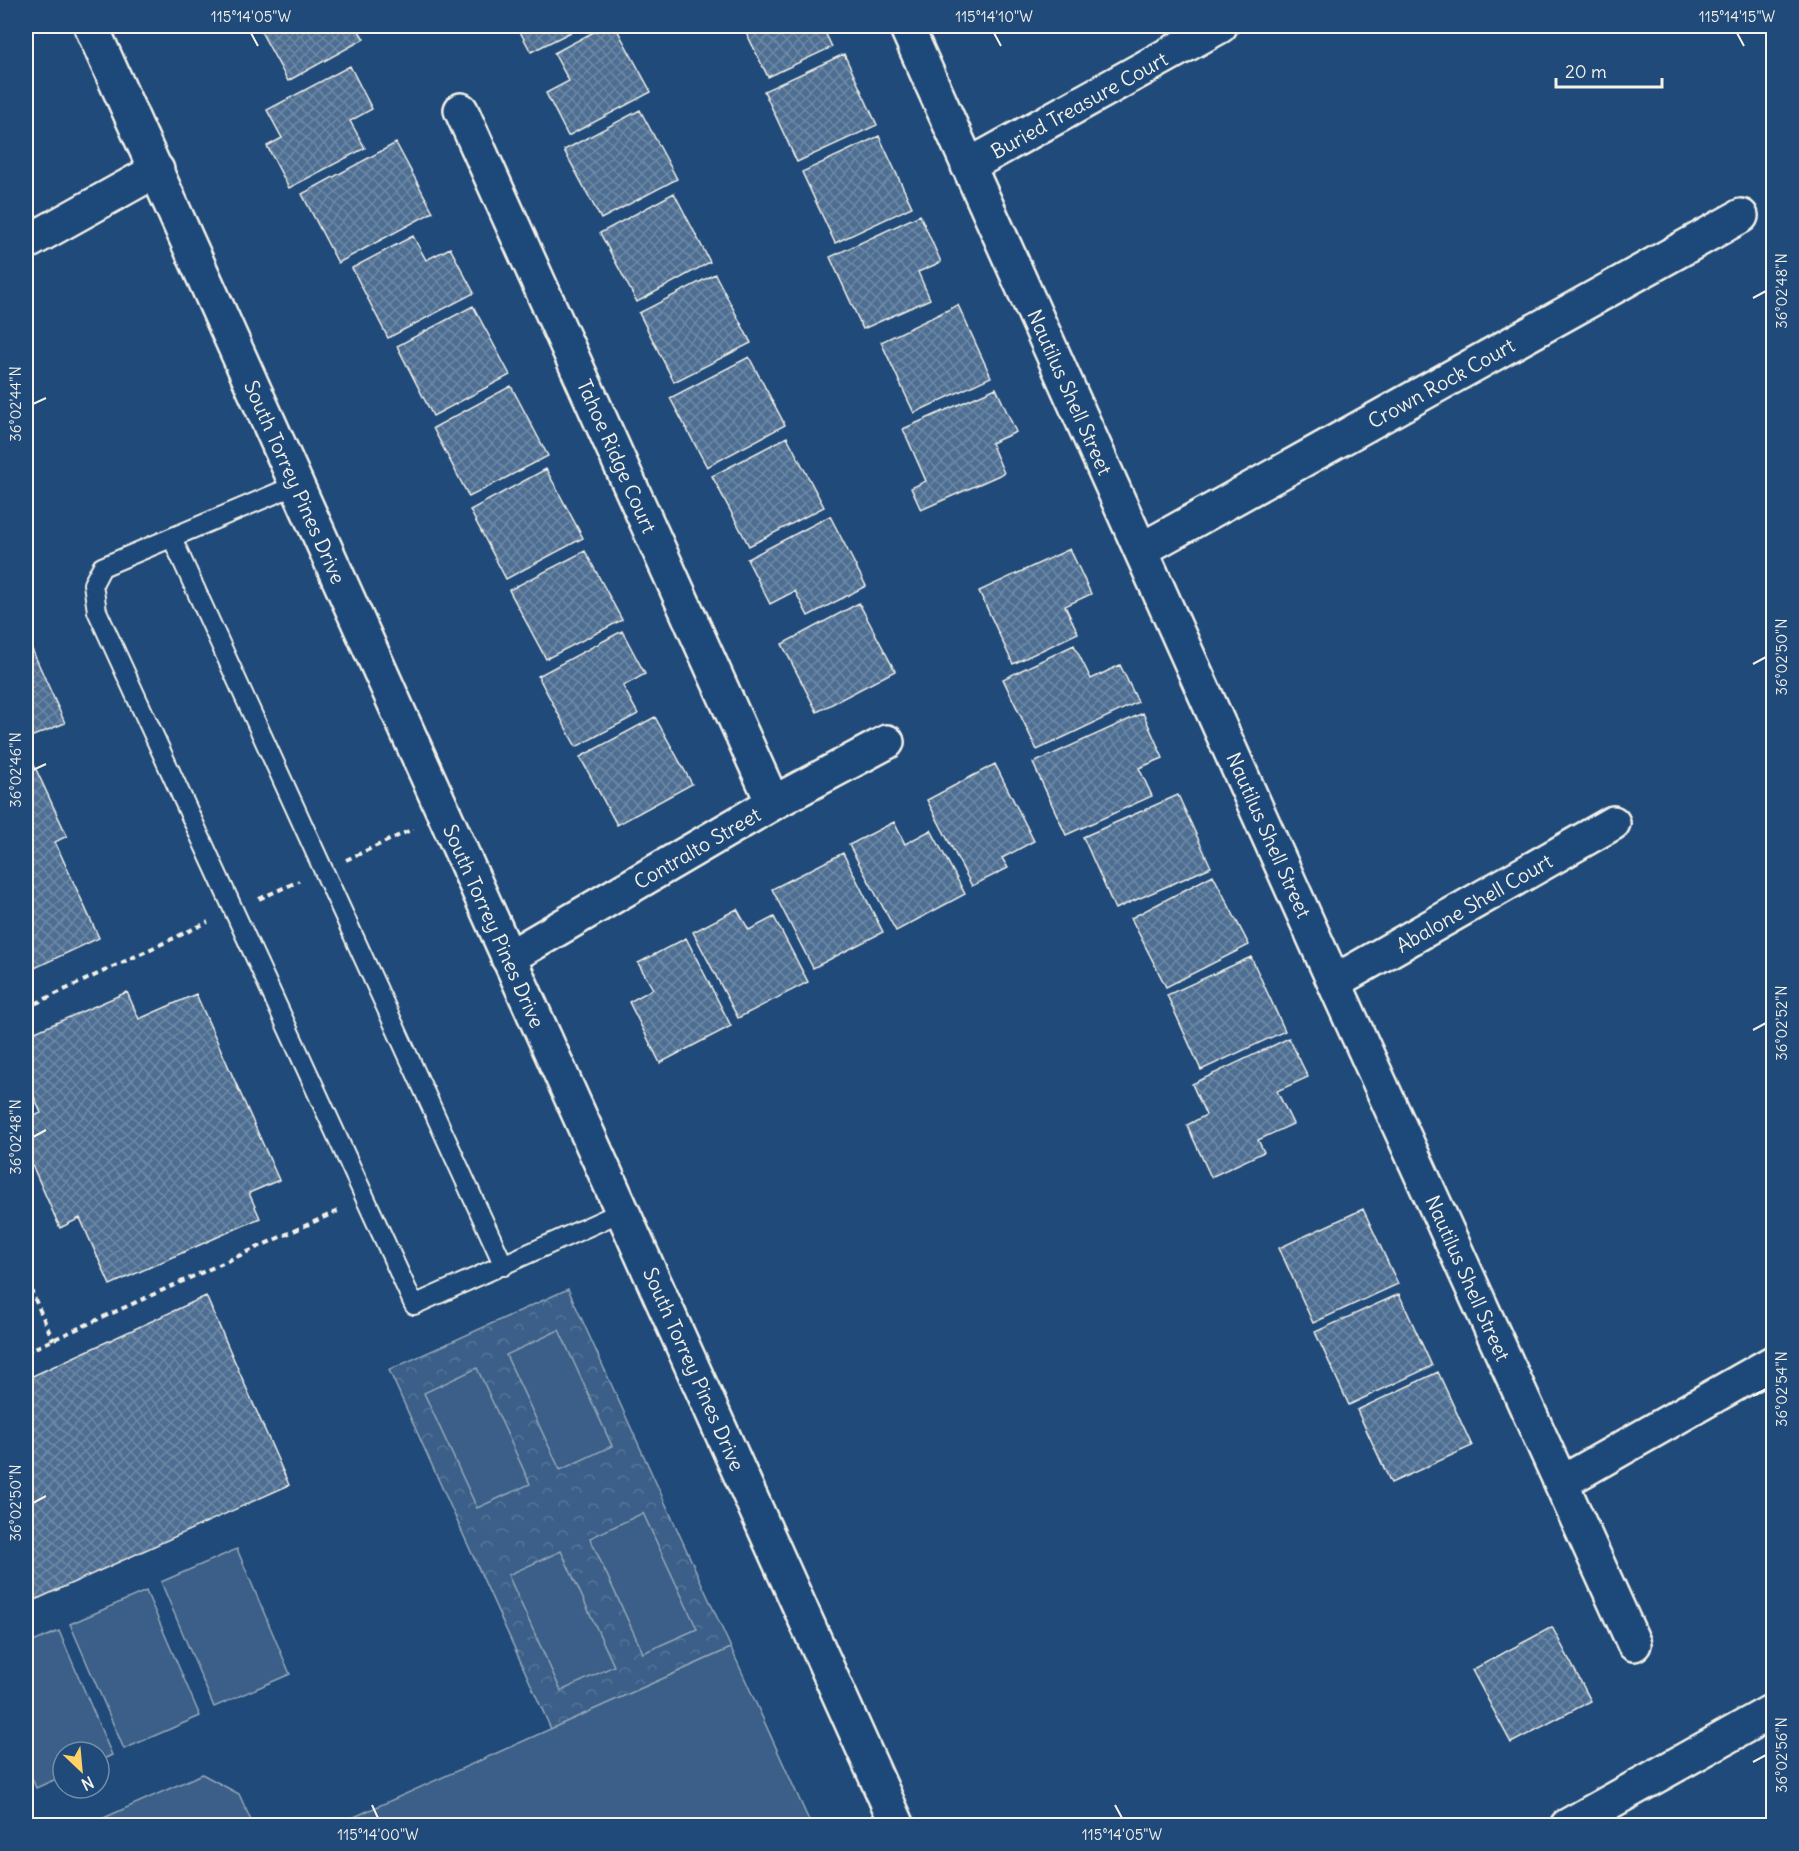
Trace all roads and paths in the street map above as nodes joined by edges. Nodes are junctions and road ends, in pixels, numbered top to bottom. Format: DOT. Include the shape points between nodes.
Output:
graph roads {
  1 [pos="91,26"];
  2 [pos="906,26"];
  3 [pos="1220,26"];
  4 [pos="461,110"];
  5 [pos="968,166"];
  6 [pos="157,170"];
  7 [pos="1741,216"];
  8 [pos="26,243"];
  9 [pos="296,485"];
  10 [pos="172,538"];
  11 [pos="1141,550"];
  12 [pos="887,742"];
  13 [pos="773,803"];
  14 [pos="1613,824"];
  15 [pos="508,958"];
  16 [pos="1334,982"];
  17 [pos="366,1198"];
  18 [pos="623,1211"];
  19 [pos="504,1266"];
  20 [pos="26,1279"];
  21 [pos="53,1340"];
  22 [pos="26,1352"];
  23 [pos="1773,1362"];
  24 [pos="1561,1483"];
  25 [pos="1634,1644"];
  26 [pos="1773,1710"];
  27 [pos="898,1826"];
  28 [pos="1567,1826"];
  1 -- 6 [label="street, South Torrey Pines Drive"];
  2 -- 5 [label="street, Nautilus Shell Street"];
  3 -- 5 [label="street, Buried Treasure Court"];
  4 -- 13 [label="street, Tahoe Ridge Court"];
  5 -- 11 [label="street, Nautilus Shell Street"];
  6 -- 8 [label="street"];
  6 -- 9 [label="street, South Torrey Pines Drive"];
  7 -- 11 [label="street, Crown Rock Court"];
  9 -- 10 [label="lane"];
  9 -- 15 [label="street, South Torrey Pines Drive"];
  10 -- 17 [label="lane" via="102,567 93,584 97,611"];
  10 -- 19 [label="lane"];
  11 -- 16 [label="street, Nautilus Shell Street"];
  12 -- 13 [label="street, Contralto Street"];
  13 -- 15 [label="street, Contralto Street"];
  14 -- 16 [label="street, Abalone Shell Court"];
  15 -- 18 [label="street, South Torrey Pines Drive"];
  16 -- 24 [label="street, Nautilus Shell Street"];
  17 -- 19 [label="lane" via="414,1305"];
  17 -- 21 [label="path"];
  18 -- 19 [label="lane"];
  18 -- 27 [label="street, South Torrey Pines Drive"];
  20 -- 21 [label="path"];
  21 -- 22 [label="path"];
  23 -- 24 [label="street"];
  24 -- 25 [label="street, Nautilus Shell Street"];
  26 -- 28 [label="street"];
}
